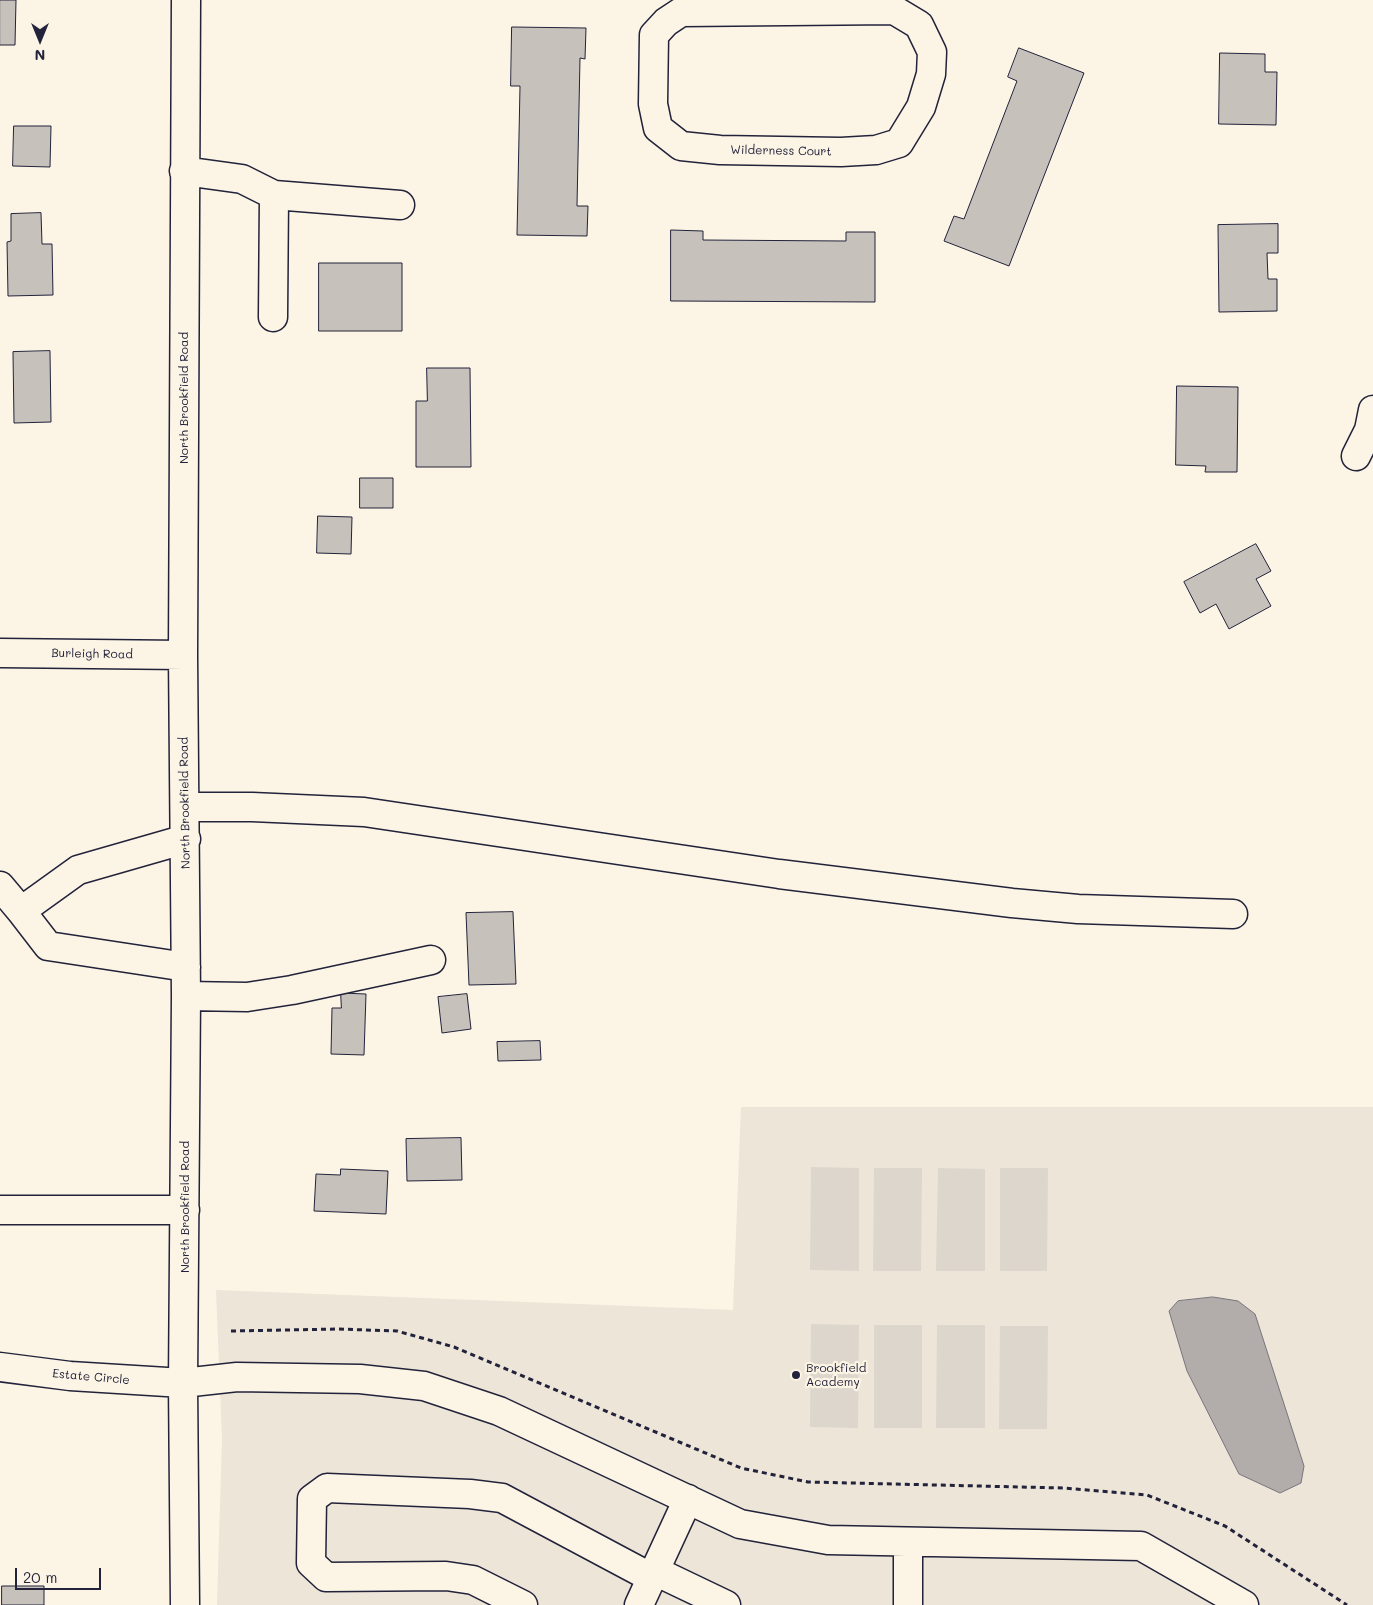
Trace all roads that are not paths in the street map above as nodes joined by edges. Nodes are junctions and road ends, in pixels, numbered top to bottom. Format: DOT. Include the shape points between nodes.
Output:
graph roads {
  1 [pos="186,0"];
  2 [pos="796,5"];
  3 [pos="184,171"];
  4 [pos="274,196"];
  5 [pos="400,205"];
  6 [pos="273,317"];
  7 [pos="1373,410"];
  8 [pos="1356,456"];
  9 [pos="1,655"];
  10 [pos="184,655"];
  11 [pos="184,808"];
  12 [pos="186,839"];
  13 [pos="0,886"];
  14 [pos="21,911"];
  15 [pos="1234,914"];
  16 [pos="431,960"];
  17 [pos="186,967"];
  18 [pos="186,996"];
  19 [pos="0,1210"];
  20 [pos="185,1210"];
  21 [pos="0,1367"];
  22 [pos="183,1383"];
  23 [pos="688,1500"];
  24 [pos="908,1542"];
  25 [pos="653,1574"];
  26 [pos="186,1605"];
  27 [pos="523,1605"];
  28 [pos="639,1605"];
  29 [pos="726,1605"];
  30 [pos="908,1605"];
  31 [pos="1244,1605"];
  1 -- 3 [label="street, North Brookfield Road"];
  2 -- 2 [label="street, Wilderness Court" via="894,10 919,25 932,52 931,74 921,107 899,143 876,150 841,152 720,150 681,146 658,128 653,104 654,35 666,22 681,12"];
  3 -- 4 [label="street" via="242,179"];
  3 -- 10 [label="street, North Brookfield Road"];
  4 -- 5 [label="street"];
  4 -- 6 [label="street"];
  7 -- 8 [label="street" via="1369,430"];
  9 -- 10 [label="street, Burleigh Road"];
  10 -- 11 [label="street, North Brookfield Road"];
  11 -- 12 [label="street, North Brookfield Road"];
  11 -- 15 [label="street" via="252,806 364,812 779,874 1012,903 1078,910"];
  12 -- 14 [label="street" via="78,870"];
  12 -- 17 [label="street, North Brookfield Road"];
  13 -- 14 [label="street"];
  14 -- 17 [label="street" via="48,946"];
  16 -- 18 [label="street" via="247,997"];
  17 -- 18 [label="street, North Brookfield Road"];
  18 -- 20 [label="street, North Brookfield Road"];
  19 -- 20 [label="street"];
  20 -- 22 [label="street, North Brookfield Road"];
  21 -- 22 [label="street, Estate Circle" via="70,1376"];
  22 -- 23 [label="street, Estate Circle" via="237,1377 360,1379 424,1386 499,1411"];
  22 -- 26 [label="street, North Brookfield Road"];
  23 -- 24 [label="street, Estate Circle" via="740,1524 828,1540"];
  23 -- 25 [label="street"];
  24 -- 30 [label="street"];
  24 -- 31 [label="street, Estate Circle" via="1141,1546"];
  25 -- 27 [label="street" via="502,1498 327,1488 312,1500 311,1563 326,1577 446,1576 473,1580"];
  25 -- 28 [label="street"];
  25 -- 29 [label="street"];
}
